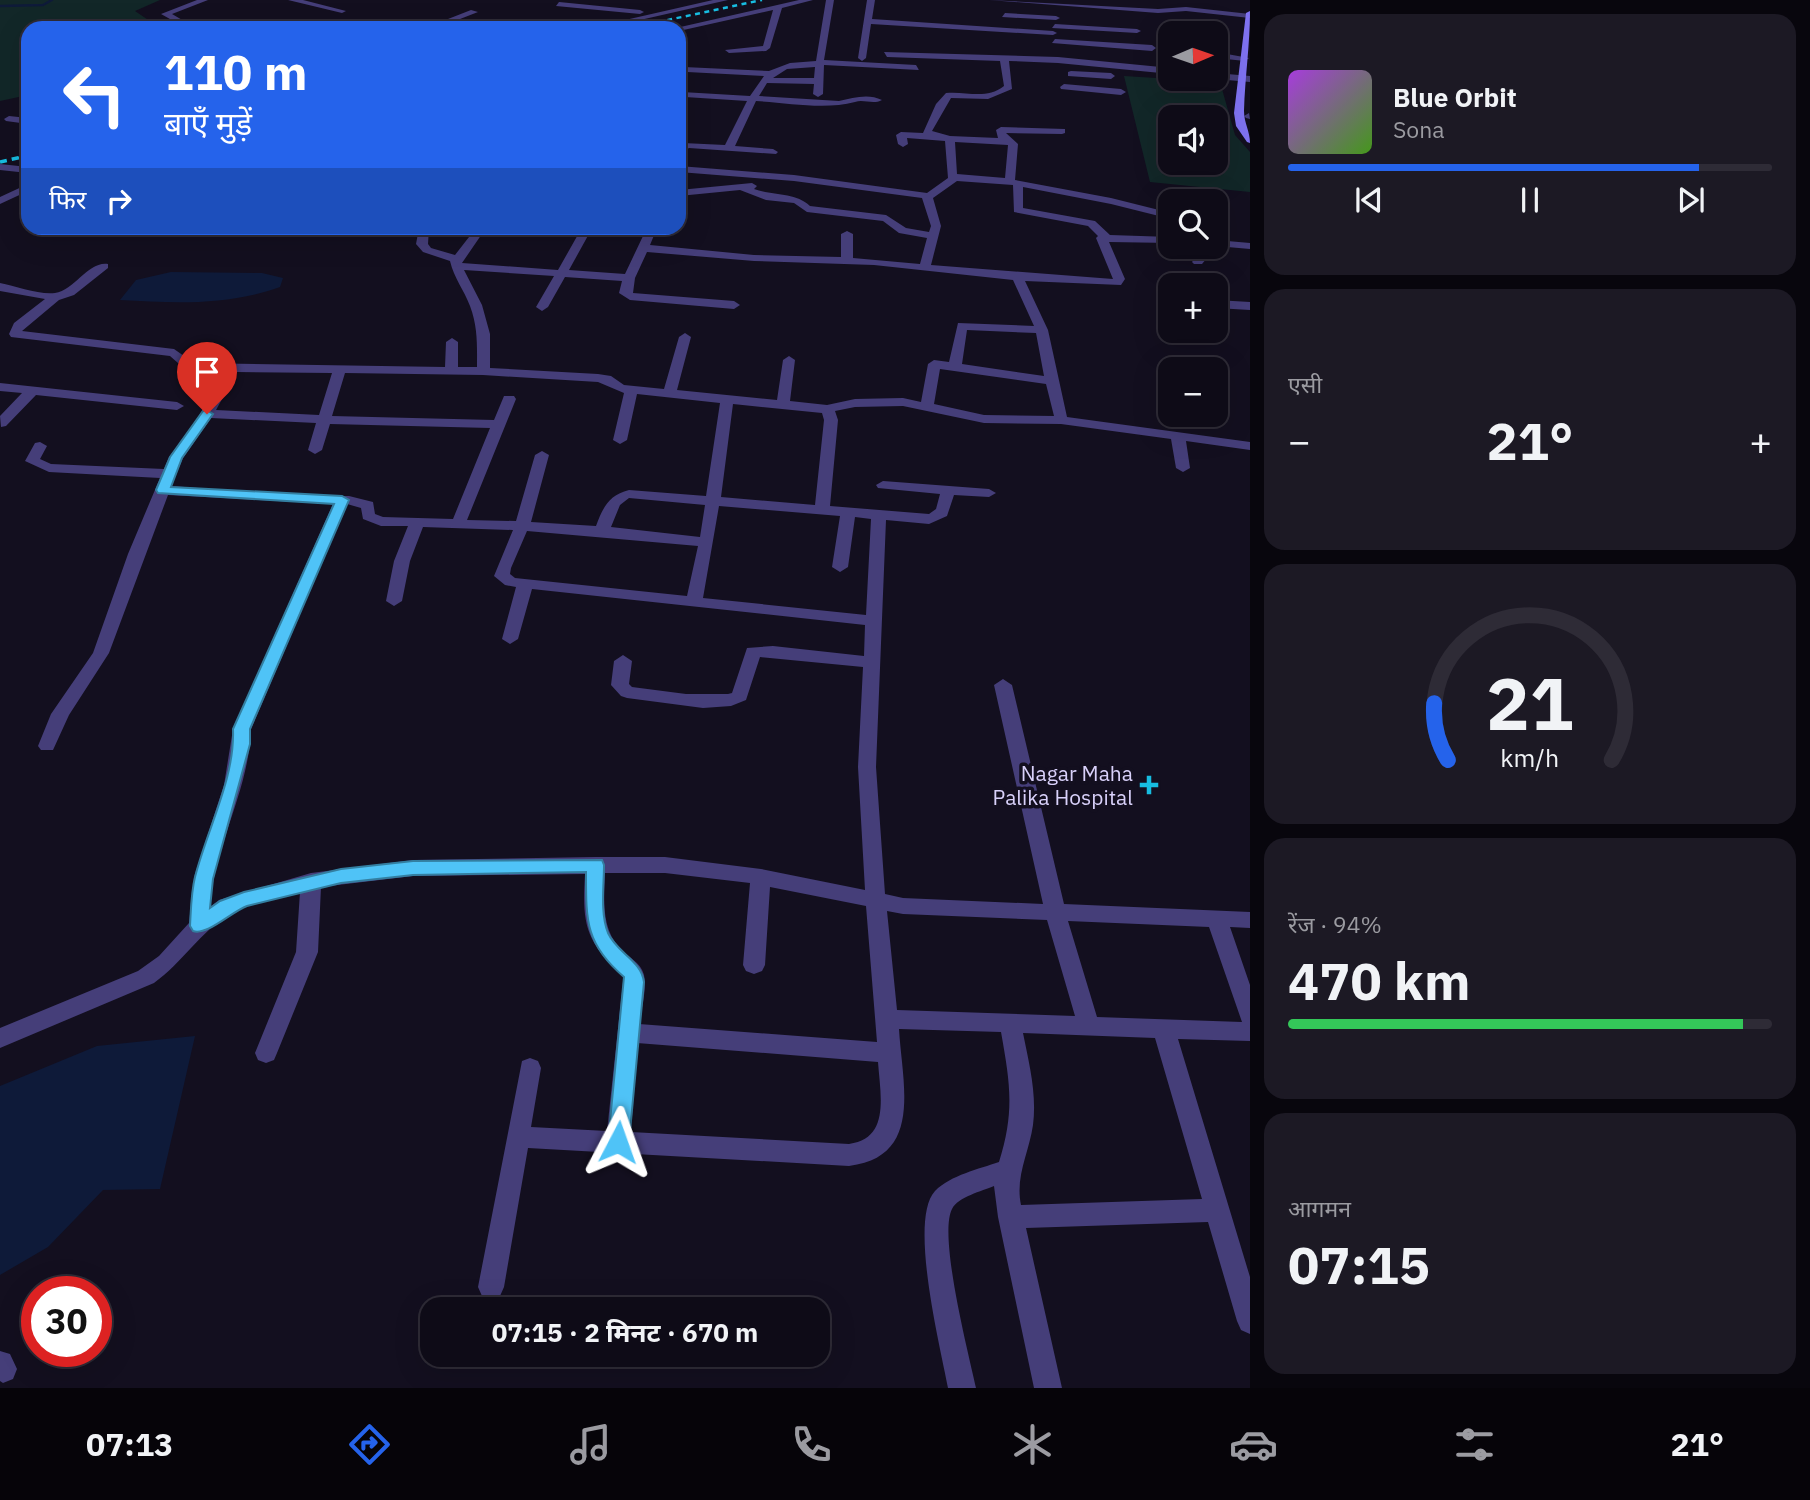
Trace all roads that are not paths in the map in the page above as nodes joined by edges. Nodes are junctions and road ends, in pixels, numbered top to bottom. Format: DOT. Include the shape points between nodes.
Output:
graph roads {
  1 [pos="204,0"];
  2 [pos="724,0"];
  3 [pos="809,0"];
  4 [pos="830,0"];
  5 [pos="871,0"];
  6 [pos="993,0"];
  7 [pos="289,1"];
  8 [pos="559,5"];
  9 [pos="1059,5"];
  10 [pos="778,8"];
  11 [pos="342,11"];
  12 [pos="474,12"];
  13 [pos="660,13"];
  14 [pos="1005,15"];
  15 [pos="1250,15"];
  16 [pos="178,21"];
  17 [pos="450,21"];
  18 [pos="625,21"];
  19 [pos="867,21"];
  20 [pos="686,25"];
  21 [pos="1055,30"];
  22 [pos="1137,31"];
  23 [pos="1152,48"];
  24 [pos="729,50"];
  25 [pos="887,54"];
  26 [pos="1228,57"];
  27 [pos="862,58"];
  28 [pos="1004,58"];
  29 [pos="1058,60"];
  30 [pos="1247,60"];
  31 [pos="1090,62"];
  32 [pos="820,63"];
  33 [pos="871,65"];
  34 [pos="916,68"];
  35 [pos="687,69"];
  36 [pos="1158,70"];
  37 [pos="1071,74"];
  38 [pos="1091,75"];
  39 [pos="1111,76"];
  40 [pos="1228,76"];
  41 [pos="768,77"];
  42 [pos="1248,77"];
  43 [pos="869,78"];
  44 [pos="788,80"];
  45 [pos="819,82"];
  46 [pos="1064,87"];
  47 [pos="1093,89"];
  48 [pos="1121,92"];
  49 [pos="686,94"];
  50 [pos="753,99"];
  51 [pos="877,100"];
  52 [pos="783,101"];
  53 [pos="816,103"];
  54 [pos="1249,116"];
  55 [pos="9,118"];
  56 [pos="21,120"];
  57 [pos="1250,127"];
  58 [pos="1062,131"];
  59 [pos="930,136"];
  60 [pos="950,139"];
  61 [pos="1250,140"];
  62 [pos="1012,142"];
  63 [pos="903,144"];
  64 [pos="686,146"];
  65 [pos="729,148"];
  66 [pos="773,152"];
  67 [pos="0,167"];
  68 [pos="21,169"];
  69 [pos="686,170"];
  70 [pos="761,176"];
  71 [pos="955,178"];
  72 [pos="1014,182"];
  73 [pos="743,188"];
  74 [pos="21,190"];
  75 [pos="686,193"];
  76 [pos="929,196"];
  77 [pos="0,201"];
  78 [pos="1158,213"];
  79 [pos="847,234"];
  80 [pos="423,235"];
  81 [pos="476,235"];
  82 [pos="583,235"];
  83 [pos="648,235"];
  84 [pos="934,236"];
  85 [pos="1105,236"];
  86 [pos="1158,239"];
  87 [pos="804,244"];
  88 [pos="1228,244"];
  89 [pos="1250,246"];
  90 [pos="642,248"];
  91 [pos="1200,259"];
  92 [pos="803,260"];
  93 [pos="847,261"];
  94 [pos="1198,262"];
  95 [pos="457,263"];
  96 [pos="104,266"];
  97 [pos="925,266"];
  98 [pos="562,273"];
  99 [pos="1017,276"];
  100 [pos="629,278"];
  101 [pos="0,287"];
  102 [pos="55,297"];
  103 [pos="734,305"];
  104 [pos="1228,305"];
  105 [pos="1250,306"];
  106 [pos="542,307"];
  107 [pos="1042,330"];
  108 [pos="0,334"];
  109 [pos="15,334"];
  110 [pos="685,337"];
  111 [pos="452,342"];
  112 [pos="789,360"];
  113 [pos="234,366"];
  114 [pos="954,366"];
  115 [pos="340,368"];
  116 [pos="451,371"];
  117 [pos="483,371"];
  118 [pos="1051,382"];
  119 [pos="0,387"];
  120 [pos="631,390"];
  121 [pos="32,391"];
  122 [pos="670,393"];
  123 [pos="727,398"];
  124 [pos="509,399"];
  125 [pos="783,404"];
  126 [pos="177,406"];
  127 [pos="927,406"];
  128 [pos="827,410"];
  129 [pos="207,414"];
  130 [pos="325,419"];
  131 [pos="1061,420"];
  132 [pos="1,424"];
  133 [pos="498,424"];
  134 [pos="1178,437"];
  135 [pos="620,440"];
  136 [pos="40,446"];
  137 [pos="1250,446"];
  138 [pos="316,450"];
  139 [pos="542,455"];
  140 [pos="1183,468"];
  141 [pos="169,474"];
  142 [pos="883,485"];
  143 [pos="163,490"];
  144 [pos="948,490"];
  145 [pos="989,493"];
  146 [pos="342,500"];
  147 [pos="712,502"];
  148 [pos="822,510"];
  149 [pos="848,512"];
  150 [pos="879,514"];
  151 [pos="417,522"];
  152 [pos="458,524"];
  153 [pos="522,526"];
  154 [pos="602,531"];
  155 [pos="707,542"];
  156 [pos="840,566"];
  157 [pos="524,584"];
  158 [pos="694,600"];
  159 [pos="394,601"];
  160 [pos="872,621"];
  161 [pos="510,639"];
  162 [pos="623,661"];
  163 [pos="872,662"];
  164 [pos="1003,685"];
  165 [pos="47,746"];
  166 [pos="595,865"];
  167 [pos="761,877"];
  168 [pos="311,881"];
  169 [pos="877,902"];
  170 [pos="1056,914"];
  171 [pos="1217,920"];
  172 [pos="1250,920"];
  173 [pos="199,926"];
  174 [pos="754,965"];
  175 [pos="1250,1017"];
  176 [pos="887,1019"];
  177 [pos="1010,1024"];
  178 [pos="1089,1027"];
  179 [pos="1164,1030"];
  180 [pos="1250,1032"];
  181 [pos="627,1033"];
  182 [pos="0,1038"];
  183 [pos="266,1053"];
  184 [pos="888,1053"];
  185 [pos="530,1068"];
  186 [pos="517,1136"];
  187 [pos="618,1142"];
  188 [pos="1007,1170"];
  189 [pos="1217,1210"];
  190 [pos="1010,1217"];
  191 [pos="491,1287"];
  192 [pos="1250,1321"];
  193 [pos="962,1388"];
  194 [pos="1048,1388"];
  1 -- 16 [label="street" via="165,14"];
  2 -- 13 [label="street"];
  3 -- 10 [label="street"];
  4 -- 32 [label="street"];
  5 -- 19 [label="street"];
  6 -- 9 [label="street"];
  7 -- 11 [label="street"];
  8 -- 13 [label="street"];
  9 -- 15 [label="street"];
  9 -- 21 [label="street"];
  10 -- 20 [label="street"];
  10 -- 24 [label="street" via="766,48"];
  12 -- 17 [label="street"];
  13 -- 18 [label="street"];
  14 -- 21 [label="street"];
  15 -- 30 [label="street"];
  19 -- 21 [label="street" via="930,22 994,34"];
  19 -- 27 [label="street"];
  21 -- 22 [label="street"];
  21 -- 23 [label="street"];
  21 -- 29 [label="street"];
  25 -- 28 [label="street"];
  26 -- 30 [label="street"];
  28 -- 29 [label="street"];
  28 -- 59 [label="street" via="1009,87 1000,95 982,98 949,95 927,131"];
  29 -- 31 [label="street"];
  30 -- 42 [label="street"];
  31 -- 36 [label="street"];
  31 -- 38 [label="street"];
  32 -- 33 [label="street"];
  32 -- 41 [label="street" via="785,65"];
  32 -- 45 [label="street"];
  33 -- 34 [label="street"];
  33 -- 43 [label="street"];
  35 -- 41 [label="street"];
  37 -- 38 [label="street"];
  38 -- 39 [label="street"];
  38 -- 47 [label="street"];
  40 -- 42 [label="street"];
  41 -- 44 [label="street"];
  41 -- 50 [label="street"];
  42 -- 54 [label="street"];
  42 -- 61 [label="street" via="1239,122"];
  44 -- 45 [label="street"];
  44 -- 52 [label="street"];
  45 -- 53 [label="street"];
  46 -- 47 [label="street"];
  47 -- 48 [label="street"];
  49 -- 50 [label="street"];
  50 -- 52 [label="street"];
  50 -- 65 [label="street"];
  51 -- 53 [label="street"];
  52 -- 53 [label="street"];
  54 -- 57 [label="street"];
  55 -- 56 [label="street"];
  58 -- 62 [label="street" via="1000,126 1002,137"];
  59 -- 60 [label="street"];
  59 -- 63 [label="street" via="901,135"];
  60 -- 62 [label="street"];
  60 -- 71 [label="street"];
  62 -- 72 [label="street"];
  64 -- 65 [label="street"];
  65 -- 66 [label="street"];
  67 -- 68 [label="street"];
  69 -- 70 [label="street"];
  70 -- 73 [label="street" via="754,185"];
  70 -- 76 [label="street"];
  71 -- 72 [label="street"];
  71 -- 76 [label="street"];
  72 -- 78 [label="street"];
  72 -- 85 [label="street" via="1018,210 1091,223"];
  73 -- 75 [label="street"];
  73 -- 84 [label="street" via="766,197 797,200 807,209 886,218 903,231"];
  74 -- 77 [label="street"];
  76 -- 84 [label="street"];
  79 -- 93 [label="street"];
  80 -- 95 [label="street" via="424,247 453,257"];
  81 -- 95 [label="street"];
  82 -- 98 [label="street"];
  83 -- 90 [label="street"];
  84 -- 97 [label="street"];
  85 -- 86 [label="street"];
  85 -- 99 [label="street" via="1102,241 1118,272 1116,283"];
  87 -- 92 [label="street"];
  88 -- 89 [label="street"];
  90 -- 92 [label="street"];
  90 -- 100 [label="street"];
  91 -- 94 [label="street"];
  92 -- 93 [label="street"];
  93 -- 97 [label="street"];
  95 -- 98 [label="street"];
  95 -- 117 [label="street" via="484,334"];
  96 -- 102 [label="street" via="71,292"];
  97 -- 99 [label="street"];
  98 -- 100 [label="street"];
  98 -- 106 [label="street"];
  99 -- 107 [label="street"];
  100 -- 103 [label="street" via="625,293 630,296"];
  101 -- 102 [label="street"];
  102 -- 109 [label="street"];
  104 -- 105 [label="street"];
  107 -- 114 [label="street" via="962,326"];
  107 -- 118 [label="street"];
  108 -- 109 [label="street"];
  109 -- 113 [label="street" via="174,353 191,367"];
  110 -- 122 [label="street"];
  111 -- 116 [label="street"];
  112 -- 125 [label="street"];
  113 -- 115 [label="street"];
  113 -- 129 [label="street"];
  114 -- 118 [label="street"];
  114 -- 127 [label="street" via="932,365"];
  115 -- 116 [label="street"];
  115 -- 130 [label="street"];
  116 -- 117 [label="street"];
  117 -- 120 [label="street" via="598,377"];
  118 -- 131 [label="street"];
  119 -- 121 [label="street"];
  120 -- 122 [label="street"];
  120 -- 135 [label="street"];
  121 -- 126 [label="street"];
  121 -- 132 [label="street"];
  122 -- 123 [label="street"];
  123 -- 125 [label="street"];
  123 -- 147 [label="street"];
  124 -- 133 [label="street"];
  125 -- 128 [label="street"];
  127 -- 128 [label="street" via="881,401"];
  127 -- 131 [label="street" via="993,420"];
  128 -- 148 [label="street" via="831,420"];
  129 -- 130 [label="street"];
  129 -- 141 [label="street"];
  130 -- 133 [label="street"];
  130 -- 138 [label="street"];
  131 -- 134 [label="street"];
  133 -- 152 [label="street"];
  134 -- 137 [label="street"];
  134 -- 140 [label="street"];
  136 -- 141 [label="street" via="32,461 49,468"];
  139 -- 153 [label="street"];
  141 -- 143 [label="street"];
  142 -- 144 [label="street"];
  143 -- 146 [label="street"];
  143 -- 165 [label="street" via="101,653 60,715"];
  144 -- 145 [label="street"];
  144 -- 150 [label="street" via="938,519"];
  146 -- 151 [label="street" via="368,505 372,519"];
  146 -- 173 [label="street" via="242,729 231,789 204,879"];
  147 -- 148 [label="street"];
  147 -- 154 [label="street" via="620,495"];
  147 -- 155 [label="street"];
  148 -- 149 [label="street"];
  149 -- 150 [label="street"];
  149 -- 156 [label="street"];
  150 -- 160 [label="street"];
  151 -- 152 [label="street"];
  151 -- 159 [label="street" via="402,561"];
  152 -- 153 [label="street"];
  153 -- 154 [label="street"];
  153 -- 157 [label="street" via="502,576"];
  154 -- 155 [label="street"];
  155 -- 158 [label="street"];
  157 -- 158 [label="street"];
  157 -- 161 [label="street"];
  158 -- 160 [label="street"];
  160 -- 163 [label="street"];
  162 -- 163 [label="street" via="620,685 627,692 718,702 740,696 753,652"];
  163 -- 169 [label="street" via="867,767"];
  164 -- 170 [label="street"];
  166 -- 167 [label="street" via="665,865"];
  166 -- 168 [label="street" via="413,868"];
  166 -- 181 [label="street" via="598,933 612,955 633,974"];
  167 -- 169 [label="street"];
  167 -- 174 [label="street"];
  168 -- 173 [label="street" via="226,906"];
  168 -- 183 [label="street" via="307,953"];
  169 -- 170 [label="street"];
  169 -- 176 [label="street"];
  170 -- 171 [label="street"];
  170 -- 178 [label="street"];
  171 -- 172 [label="street"];
  171 -- 175 [label="street"];
  173 -- 182 [label="street" via="167,962 146,977"];
  176 -- 177 [label="street"];
  176 -- 184 [label="street"];
  177 -- 178 [label="street"];
  177 -- 188 [label="street" via="1022,1089 1022,1123"];
  178 -- 179 [label="street"];
  179 -- 180 [label="street"];
  179 -- 189 [label="street"];
  181 -- 184 [label="street"];
  181 -- 187 [label="street"];
  184 -- 187 [label="street" via="890,1126 881,1143 866,1153"];
  185 -- 186 [label="street"];
  186 -- 187 [label="street"];
  186 -- 191 [label="street"];
  188 -- 190 [label="street"];
  188 -- 193 [label="street" via="950,1194 939,1204 939,1268"];
  189 -- 190 [label="street"];
  189 -- 192 [label="street"];
  190 -- 194 [label="street"];
}
